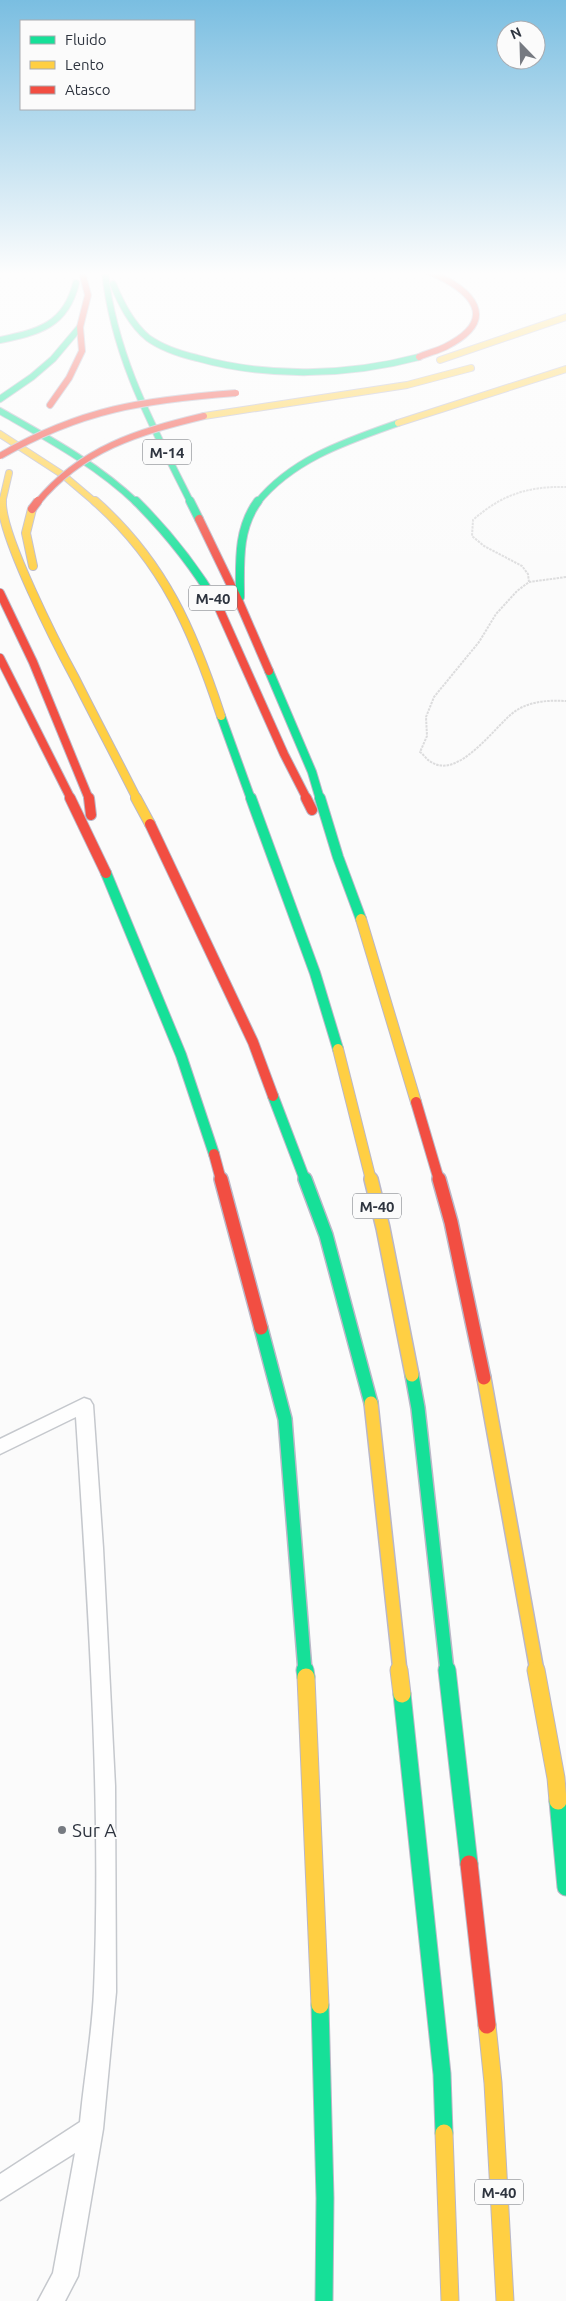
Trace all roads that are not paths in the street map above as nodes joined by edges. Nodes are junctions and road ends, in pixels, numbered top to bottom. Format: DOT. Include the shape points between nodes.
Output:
graph roads {
  1 [pos="27,379"];
  2 [pos="68,379"];
  3 [pos="133,379"];
  4 [pos="405,379"];
  5 [pos="431,379"];
  6 [pos="537,379"];
  7 [pos="302,389"];
  8 [pos="241,393"];
  9 [pos="0,399"];
  10 [pos="0,411"];
  11 [pos="0,434"];
  12 [pos="0,456"];
  13 [pos="0,593"];
  14 [pos="240,604"];
  15 [pos="0,658"];
  16 [pos="74,681"];
  17 [pos="95,848"];
  18 [pos="338,857"];
  19 [pos="0,1447"];
  20 [pos="566,1886"];
  21 [pos="91,2129"];
  22 [pos="0,2188"];
  23 [pos="325,2198"];
  24 [pos="312,2292"];
  25 [pos="51,2301"];
  26 [pos="324,2301"];
  27 [pos="450,2301"];
  28 [pos="505,2301"];
  1 -- 9 [label="highway"];
  2 -- 16 [label="highway, bridge" via="9,473 0,507 25,582"];
  3 -- 14 [label="highway, M-14"];
  4 -- 7 [label="highway, bridge"];
  5 -- 16 [label="highway, bridge" via="204,416 147,431 100,450 56,480 32,509 27,545"];
  6 -- 14 [label="highway" via="381,429 328,450 292,471 262,496 246,521 242,535"];
  8 -- 12 [label="highway, bridge" via="164,400 83,416 35,434"];
  10 -- 18 [label="highway, M-40" via="73,452 116,484 152,517 206,583 259,694 292,775"];
  11 -- 28 [label="highway, M-40" via="43,459 92,497 127,532 169,589 201,655 333,1029 383,1228 418,1408 493,2083"];
  13 -- 17 [label="highway" via="33,662 89,796"];
  14 -- 18 [label="highway" via="312,772"];
  15 -- 17 [label="highway"];
  16 -- 27 [label="highway" via="165,854 253,1042 326,1234 372,1408 442,2074"];
  17 -- 23 [label="highway" via="181,1055 210,1138 285,1419 303,1624 316,1890"];
  18 -- 20 [label="highway, M-40" via="367,935 451,1222 488,1403 554,1768"];
  19 -- 21 [label="lane" via="84,1405 102,1701 106,1885 105,1992"];
  21 -- 22 [label="lane"];
  21 -- 25 [label="lane" via="64,2276"];
  23 -- 24 [label="highway"];
  23 -- 26 [label="highway"];
}
